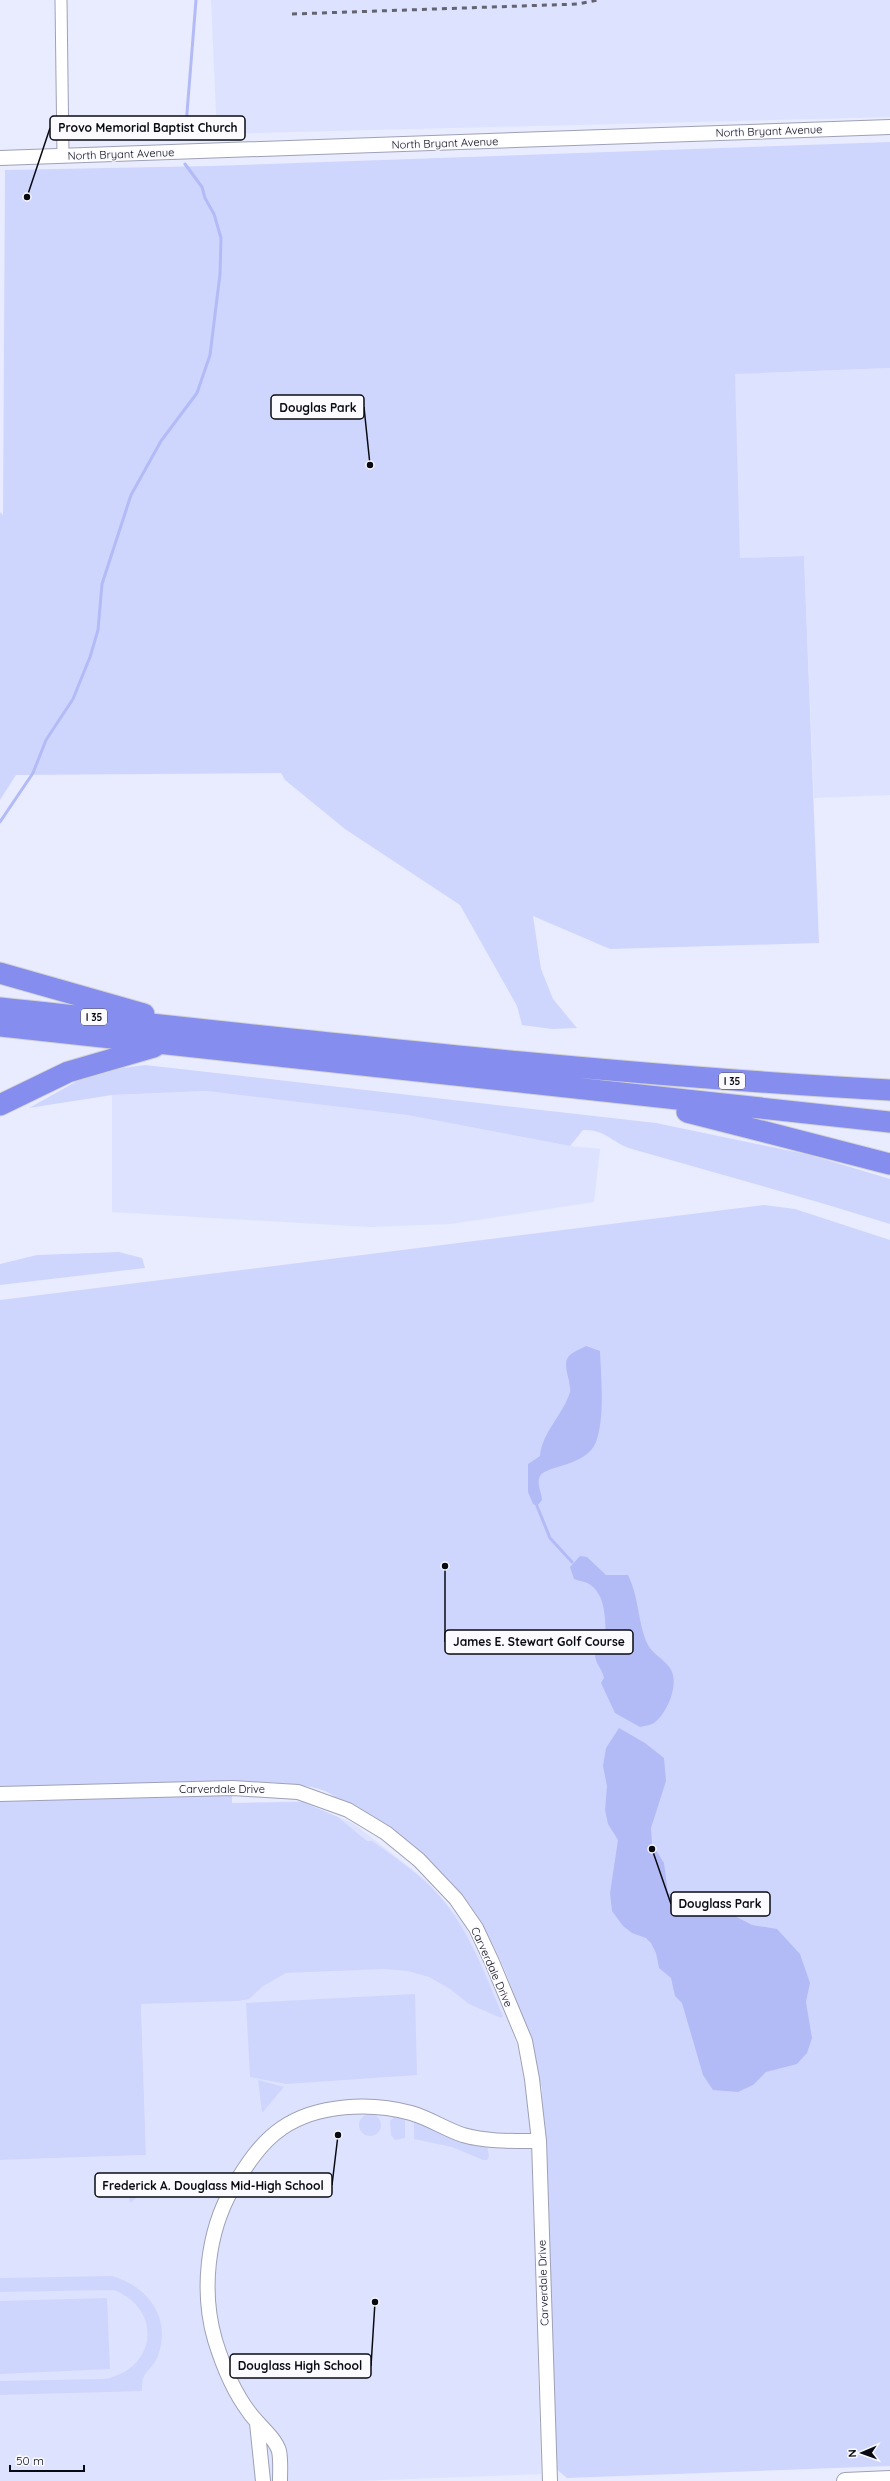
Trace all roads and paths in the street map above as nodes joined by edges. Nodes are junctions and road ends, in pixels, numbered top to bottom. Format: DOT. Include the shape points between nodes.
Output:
graph roads {
  1 [pos="61,0"];
  2 [pos="890,127"];
  3 [pos="64,156"];
  4 [pos="0,158"];
  5 [pos="0,973"];
  6 [pos="0,1008"];
  7 [pos="0,1026"];
  8 [pos="189,1027"];
  9 [pos="163,1044"];
  10 [pos="890,1090"];
  11 [pos="604,1093"];
  12 [pos="0,1105"];
  13 [pos="890,1122"];
  14 [pos="890,1164"];
  15 [pos="0,1794"];
  16 [pos="539,2141"];
  17 [pos="257,2423"];
  18 [pos="890,2479"];
  19 [pos="263,2481"];
  20 [pos="280,2481"];
  21 [pos="550,2481"];
  22 [pos="845,2481"];
  1 -- 3 [label="street"];
  2 -- 3 [label="street, North Bryant Avenue"];
  3 -- 4 [label="street, North Bryant Avenue"];
  5 -- 8 [label="highway"];
  6 -- 8 [label="highway, I 35"];
  7 -- 9 [label="highway, I 35"];
  8 -- 10 [label="highway, I 35" via="665,1076"];
  9 -- 11 [label="highway, I 35"];
  9 -- 12 [label="highway" via="68,1072"];
  11 -- 13 [label="highway, I 35"];
  11 -- 14 [label="highway" via="792,1137"];
  15 -- 16 [label="street, Carverdale Drive" via="266,1788 298,1792 322,1799 348,1810 386,1833 444,1884 476,1928 525,2042 536,2104"];
  16 -- 17 [label="street" via="480,2138 462,2134 430,2119 409,2113 368,2108 322,2111 282,2128 268,2139 242,2171 228,2197 212,2246 208,2277 211,2327 218,2349 231,2384"];
  16 -- 21 [label="street, Carverdale Drive"];
  17 -- 19 [label="street"];
  17 -- 20 [label="street" via="279,2451"];
  18 -- 22 [label="main road"];
}
